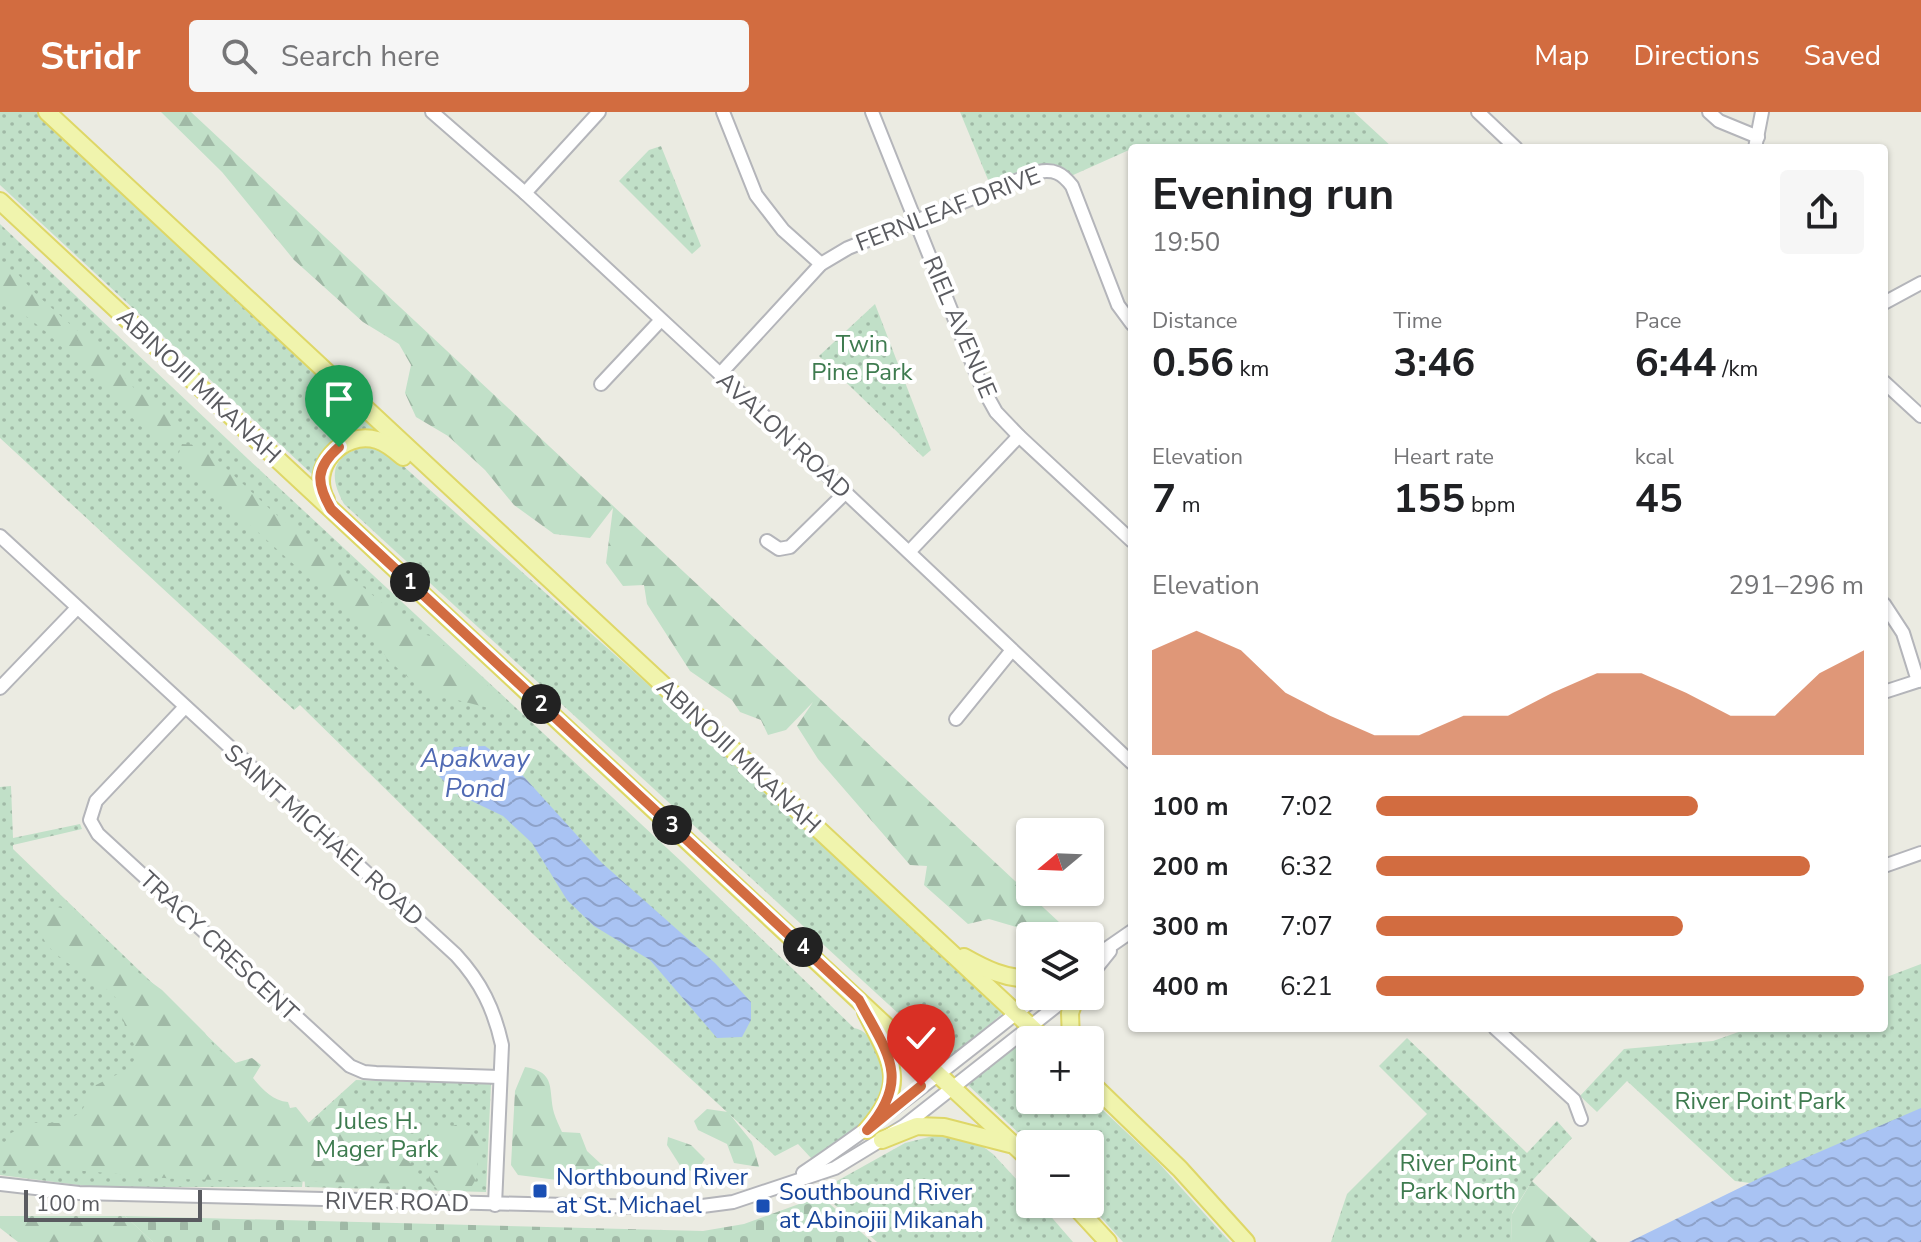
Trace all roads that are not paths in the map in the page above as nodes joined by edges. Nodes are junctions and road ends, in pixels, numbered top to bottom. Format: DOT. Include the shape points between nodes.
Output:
graph roads {
  1 [pos="47,112"];
  2 [pos="432,112"];
  3 [pos="599,112"];
  4 [pos="723,112"];
  5 [pos="872,112"];
  6 [pos="1478,112"];
  7 [pos="1709,112"];
  8 [pos="1762,112"];
  9 [pos="1756,142"];
  10 [pos="1512,144"];
  11 [pos="525,193"];
  12 [pos="0,201"];
  13 [pos="915,221"];
  14 [pos="821,264"];
  15 [pos="1921,283"];
  16 [pos="1888,301"];
  17 [pos="1128,319"];
  18 [pos="660,321"];
  19 [pos="720,374"];
  20 [pos="601,384"];
  21 [pos="1888,386"];
  22 [pos="1921,416"];
  23 [pos="1019,436"];
  24 [pos="845,493"];
  25 [pos="331,509"];
  26 [pos="0,536"];
  27 [pos="1128,537"];
  28 [pos="767,541"];
  29 [pos="909,552"];
  30 [pos="531,563"];
  31 [pos="77,608"];
  32 [pos="1888,610"];
  33 [pos="1012,650"];
  34 [pos="1919,681"];
  35 [pos="0,688"];
  36 [pos="1888,691"];
  37 [pos="185,707"];
  38 [pos="956,719"];
  39 [pos="1128,759"];
  40 [pos="1921,853"];
  41 [pos="1888,865"];
  42 [pos="1128,934"];
  43 [pos="940,943"];
  44 [pos="1114,946"];
  45 [pos="1104,952"];
  46 [pos="1104,958"];
  47 [pos="1016,978"];
  48 [pos="859,1000"];
  49 [pos="1021,1010"];
  50 [pos="1050,1010"];
  51 [pos="1016,1014"];
  52 [pos="1029,1026"];
  53 [pos="1499,1032"];
  54 [pos="1016,1037"];
  55 [pos="939,1074"];
  56 [pos="500,1077"];
  57 [pos="953,1088"];
  58 [pos="1104,1093"];
  59 [pos="1104,1095"];
  60 [pos="1111,1102"];
  61 [pos="1581,1119"];
  62 [pos="867,1130"];
  63 [pos="882,1140"];
  64 [pos="1016,1146"];
  65 [pos="790,1181"];
  66 [pos="0,1184"];
  67 [pos="495,1205"];
  68 [pos="1086,1218"];
  69 [pos="1108,1242"];
  70 [pos="1246,1242"];
  1 -- 30 [label="main road, ABINOJII MIKANAH"];
  2 -- 11 [label="street, AVALON ROAD"];
  3 -- 11 [label="street"];
  4 -- 14 [label="street" via="756,195 783,230"];
  5 -- 13 [label="street, RIEL AVENUE"];
  6 -- 10 [label="street"];
  7 -- 9 [label="street"];
  8 -- 9 [label="street"];
  11 -- 18 [label="street, AVALON ROAD"];
  12 -- 25 [label="main road, ABINOJII MIKANAH"];
  13 -- 14 [label="street, FERNLEAF DRIVE"];
  13 -- 17 [label="street, FERNLEAF DRIVE" via="1038,172 1059,173 1072,186"];
  13 -- 23 [label="street, RIEL AVENUE" via="981,385 996,412"];
  14 -- 19 [label="street, FERNLEAF DRIVE"];
  15 -- 16 [label="street"];
  18 -- 19 [label="street, AVALON ROAD"];
  18 -- 20 [label="street"];
  19 -- 24 [label="street, AVALON ROAD"];
  21 -- 22 [label="street"];
  23 -- 27 [label="street, RIEL AVENUE"];
  23 -- 29 [label="street"];
  24 -- 28 [label="street" via="790,547 779,549"];
  24 -- 29 [label="street, AVALON ROAD"];
  25 -- 30 [label="main road" via="319,481 325,462 348,443 378,440"];
  25 -- 48 [label="main road, ABINOJII MIKANAH"];
  26 -- 31 [label="street, SAINT MICHAEL ROAD"];
  29 -- 33 [label="street, AVALON ROAD"];
  30 -- 43 [label="main road, ABINOJII MIKANAH"];
  31 -- 35 [label="street"];
  31 -- 37 [label="street, SAINT MICHAEL ROAD"];
  32 -- 34 [label="street" via="1903,633"];
  33 -- 38 [label="street"];
  33 -- 39 [label="street, AVALON ROAD"];
  34 -- 36 [label="street"];
  37 -- 56 [label="street, SAINT MICHAEL ROAD" via="479,980 502,1045"];
  37 -- 56 [label="street, TRACY CRESCENT" via="96,801 90,820 98,834 350,1066 376,1073"];
  40 -- 41 [label="street"];
  42 -- 44 [label="street"];
  43 -- 47 [label="main road" via="992,973"];
  43 -- 51 [label="main road, ABINOJII MIKANAH"];
  44 -- 45 [label="street"];
  44 -- 46 [label="street"];
  48 -- 55 [label="main road, ABINOJII MIKANAH"];
  48 -- 62 [label="main road" via="889,1057 893,1077 883,1112"];
  49 -- 51 [label="street, RIVER ROAD"];
  50 -- 52 [label="street, RIVER ROAD"];
  51 -- 52 [label="main road, ABINOJII MIKANAH"];
  51 -- 55 [label="street, RIVER ROAD"];
  53 -- 61 [label="street" via="1574,1100"];
  54 -- 57 [label="street, RIVER ROAD"];
  55 -- 57 [label="main road, ABINOJII MIKANAH"];
  55 -- 62 [label="street, RIVER ROAD"];
  56 -- 67 [label="street, SAINT MICHAEL ROAD"];
  57 -- 63 [label="street, RIVER ROAD"];
  57 -- 64 [label="main road, ABINOJII MIKANAH"];
  58 -- 60 [label="main road"];
  59 -- 60 [label="main road"];
  60 -- 70 [label="main road"];
  62 -- 65 [label="street, RIVER ROAD"];
  63 -- 64 [label="main road" via="917,1126 944,1127"];
  63 -- 65 [label="street, RIVER ROAD" via="835,1168"];
  65 -- 67 [label="street, RIVER ROAD" via="733,1202 687,1208"];
  66 -- 67 [label="street, RIVER ROAD" via="79,1193"];
  68 -- 69 [label="main road"];
}
